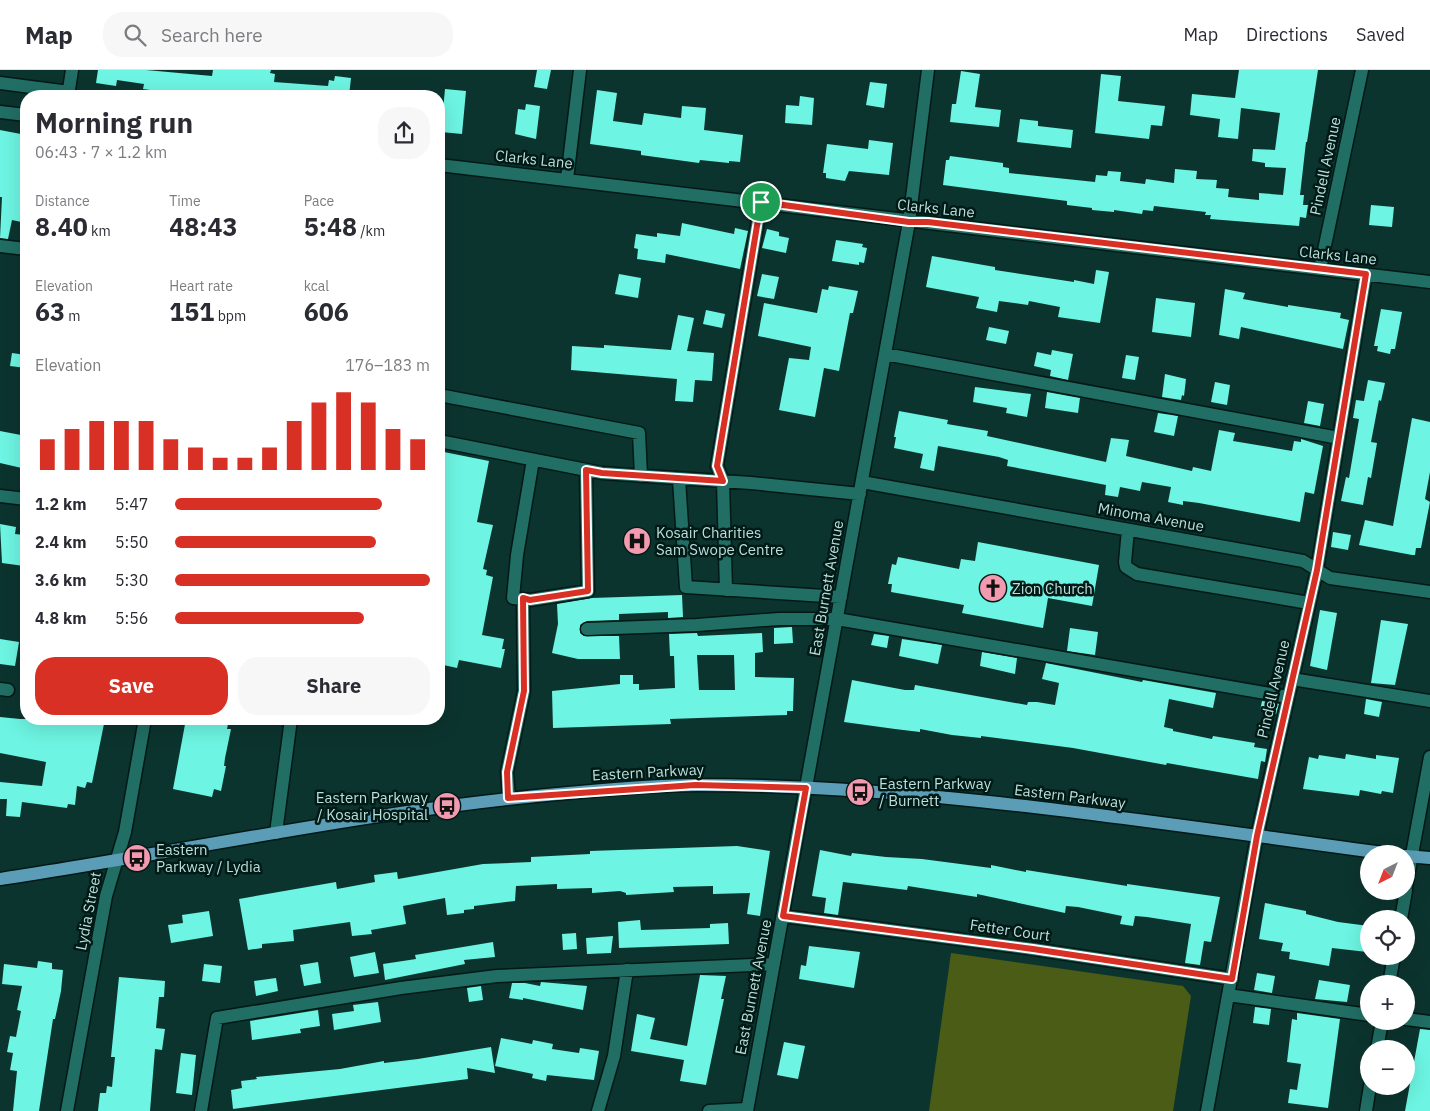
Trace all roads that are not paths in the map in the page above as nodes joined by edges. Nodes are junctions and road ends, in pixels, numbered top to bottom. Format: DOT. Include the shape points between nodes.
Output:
graph roads {
  1 [pos="72,70"];
  2 [pos="580,70"];
  3 [pos="928,70"];
  4 [pos="1362,70"];
  5 [pos="0,83"];
  6 [pos="44,90"];
  7 [pos="70,90"];
  8 [pos="0,112"];
  9 [pos="20,114"];
  10 [pos="445,166"];
  11 [pos="567,179"];
  12 [pos="761,202"];
  13 [pos="909,222"];
  14 [pos="0,246"];
  15 [pos="20,248"];
  16 [pos="1320,269"];
  17 [pos="1366,274"];
  18 [pos="1430,282"];
  19 [pos="885,354"];
  20 [pos="445,396"];
  21 [pos="1339,438"];
  22 [pos="445,442"];
  23 [pos="533,460"];
  24 [pos="586,470"];
  25 [pos="641,476"];
  26 [pos="679,479"];
  27 [pos="723,481"];
  28 [pos="861,488"];
  29 [pos="0,496"];
  30 [pos="20,498"];
  31 [pos="1128,530"];
  32 [pos="1317,570"];
  33 [pos="726,590"];
  34 [pos="1430,592"];
  35 [pos="841,597"];
  36 [pos="519,598"];
  37 [pos="1310,603"];
  38 [pos="837,619"];
  39 [pos="587,629"];
  40 [pos="1292,679"];
  41 [pos="1288,697"];
  42 [pos="1430,701"];
  43 [pos="144,725"];
  44 [pos="290,725"];
  45 [pos="1430,757"];
  46 [pos="806,788"];
  47 [pos="508,798"];
  48 [pos="276,833"];
  49 [pos="1257,836"];
  50 [pos="1411,845"];
  51 [pos="1360,850"];
  52 [pos="1415,857"];
  53 [pos="1430,858"];
  54 [pos="115,862"];
  55 [pos="0,879"];
  56 [pos="783,916"];
  57 [pos="774,964"];
  58 [pos="627,970"];
  59 [pos="1232,979"];
  60 [pos="1228,995"];
  61 [pos="1360,1014"];
  62 [pos="1415,1021"];
  63 [pos="1430,1022"];
  64 [pos="1369,1095"];
  65 [pos="747,1110"];
  66 [pos="67,1111"];
  67 [pos="201,1111"];
  68 [pos="598,1111"];
  69 [pos="709,1111"];
  70 [pos="1207,1111"];
  71 [pos="1366,1111"];
  1 -- 7 [label="street"];
  2 -- 11 [label="street"];
  3 -- 13 [label="street, East Burnett Avenue"];
  4 -- 16 [label="street, Pindell Avenue"];
  5 -- 6 [label="street"];
  8 -- 9 [label="street"];
  10 -- 11 [label="street, Clarks Lane"];
  11 -- 12 [label="street, Clarks Lane"];
  12 -- 13 [label="street, Clarks Lane"];
  12 -- 27 [label="street" via="717,466"];
  13 -- 16 [label="street, Clarks Lane"];
  13 -- 19 [label="street, East Burnett Avenue"];
  14 -- 15 [label="street"];
  16 -- 17 [label="street, Clarks Lane"];
  17 -- 18 [label="street, Clarks Lane"];
  17 -- 21 [label="street, Pindell Avenue"];
  19 -- 21 [label="street"];
  19 -- 28 [label="street, East Burnett Avenue"];
  20 -- 25 [label="street" via="639,433"];
  21 -- 32 [label="street, Pindell Avenue"];
  22 -- 23 [label="street, Minoma Avenue"];
  23 -- 24 [label="street, Minoma Avenue"];
  23 -- 36 [label="street" via="517,555 513,598"];
  24 -- 25 [label="street, Minoma Avenue"];
  24 -- 36 [label="street" via="588,591 530,600"];
  25 -- 26 [label="street, Minoma Avenue"];
  26 -- 27 [label="street, Minoma Avenue"];
  26 -- 33 [label="street" via="686,587"];
  27 -- 28 [label="street, Minoma Avenue" via="832,490"];
  27 -- 33 [label="street"];
  28 -- 31 [label="street, Minoma Avenue"];
  28 -- 35 [label="street, East Burnett Avenue"];
  29 -- 30 [label="street"];
  31 -- 32 [label="street, Minoma Avenue" via="1304,562"];
  31 -- 37 [label="street" via="1124,562 1138,574"];
  32 -- 34 [label="street, Minoma Avenue" via="1330,578"];
  32 -- 37 [label="street, Pindell Avenue"];
  33 -- 35 [label="street"];
  35 -- 38 [label="street, East Burnett Avenue"];
  36 -- 47 [label="street" via="524,691 507,772"];
  37 -- 40 [label="street, Pindell Avenue"];
  38 -- 39 [label="street"];
  38 -- 41 [label="street"];
  38 -- 46 [label="street, East Burnett Avenue"];
  40 -- 41 [label="street, Pindell Avenue"];
  40 -- 42 [label="street"];
  41 -- 49 [label="street, Pindell Avenue"];
  43 -- 54 [label="street, Lydia Street" via="125,832"];
  44 -- 48 [label="street"];
  45 -- 50 [label="street"];
  46 -- 47 [label="main road, Eastern Parkway" via="695,785"];
  46 -- 49 [label="main road, Eastern Parkway" via="951,797"];
  46 -- 56 [label="street, East Burnett Avenue"];
  47 -- 48 [label="main road, Eastern Parkway" via="385,814"];
  48 -- 54 [label="main road, Eastern Parkway"];
  49 -- 51 [label="main road, Eastern Parkway"];
  49 -- 59 [label="street, Pindell Avenue"];
  52 -- 53 [label="main road"];
  54 -- 55 [label="main road, Eastern Parkway"];
  54 -- 66 [label="street, Lydia Street"];
  56 -- 57 [label="street, East Burnett Avenue"];
  56 -- 59 [label="street, Fetter Court"];
  57 -- 58 [label="street"];
  57 -- 65 [label="street, East Burnett Avenue"];
  58 -- 67 [label="street" via="497,976 217,1018"];
  58 -- 68 [label="street" via="614,1056"];
  59 -- 60 [label="street, Pindell Avenue"];
  60 -- 61 [label="street"];
  60 -- 70 [label="street, Pindell Avenue"];
  62 -- 63 [label="street"];
  64 -- 71 [label="street"];
  65 -- 69 [label="street"];
}
